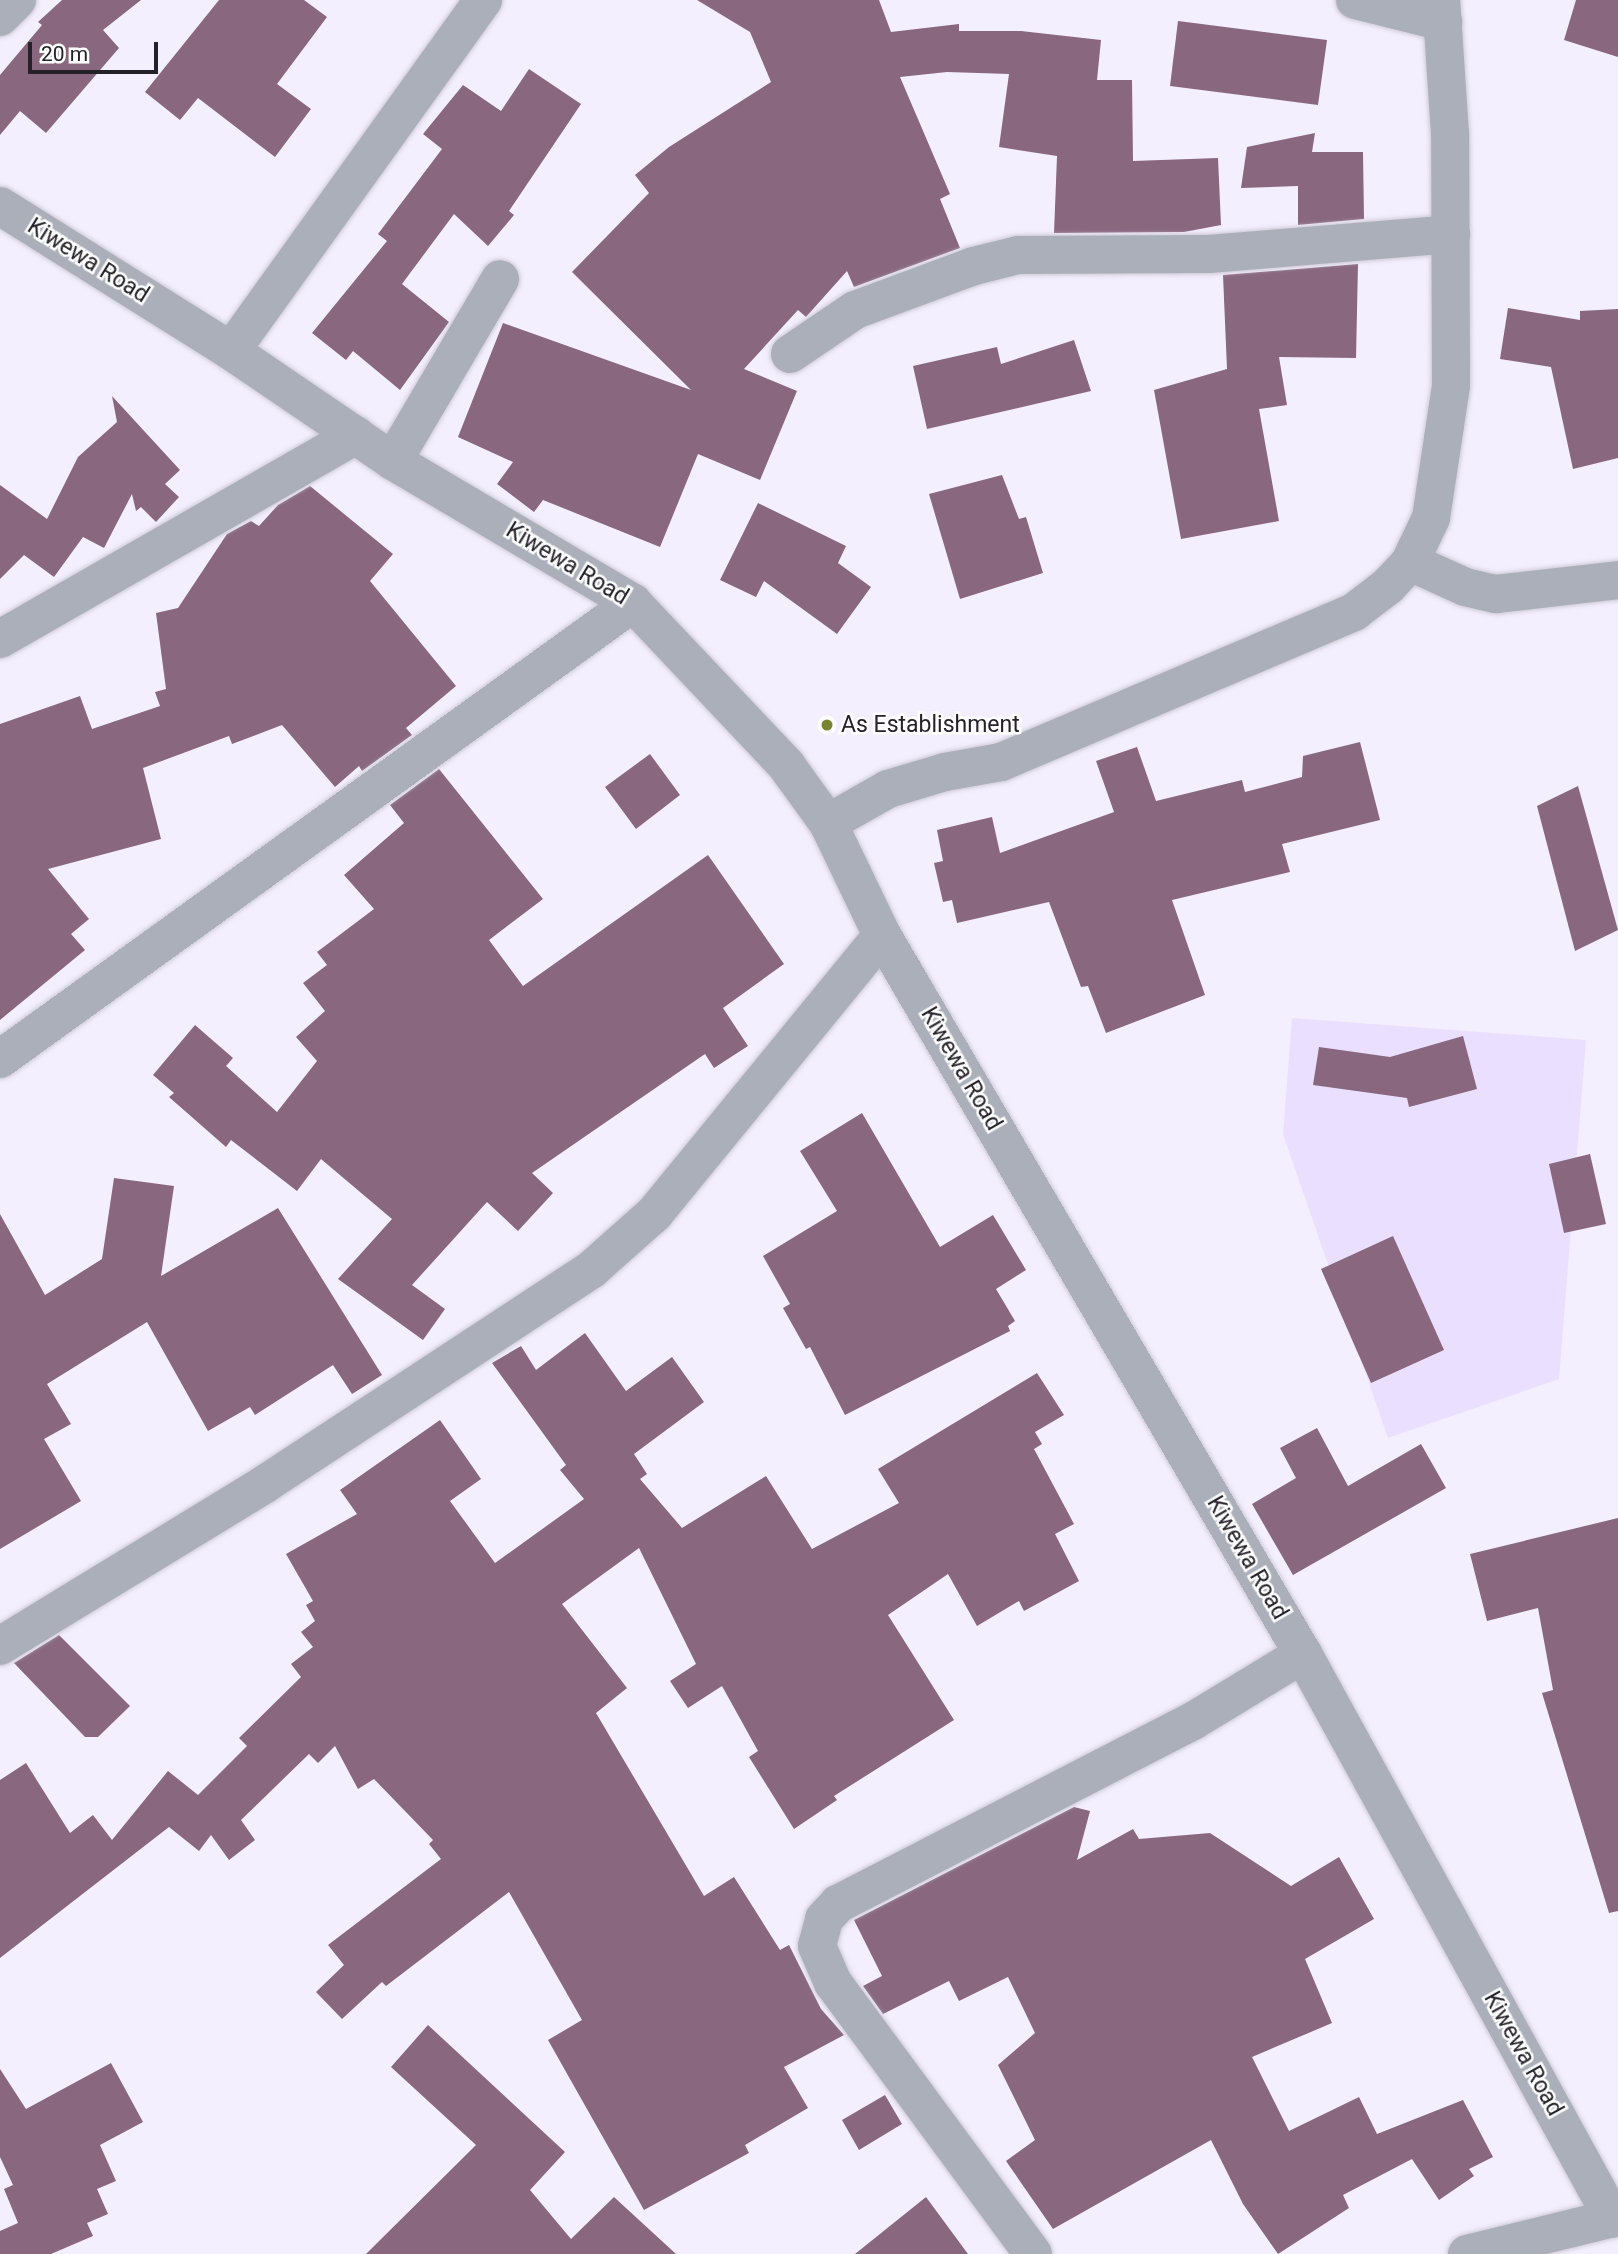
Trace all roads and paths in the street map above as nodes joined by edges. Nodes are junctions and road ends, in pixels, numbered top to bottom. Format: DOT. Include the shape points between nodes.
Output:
graph roads {
  1 [pos="17,0"];
  2 [pos="483,0"];
  3 [pos="1354,0"];
  4 [pos="1442,11"];
  5 [pos="0,17"];
  6 [pos="0,206"];
  7 [pos="1451,234"];
  8 [pos="500,279"];
  9 [pos="231,351"];
  10 [pos="790,354"];
  11 [pos="356,435"];
  12 [pos="393,461"];
  13 [pos="1410,562"];
  14 [pos="1618,580"];
  15 [pos="633,603"];
  16 [pos="0,639"];
  17 [pos="828,823"];
  18 [pos="883,935"];
  19 [pos="0,1059"];
  20 [pos="0,1646"];
  21 [pos="1303,1654"];
  22 [pos="1615,2218"];
  23 [pos="1033,2254"];
  24 [pos="1467,2254"];
  1 -- 5 [label="street"];
  2 -- 9 [label="street"];
  3 -- 4 [label="street"];
  4 -- 7 [label="street"];
  6 -- 9 [label="street, Kiwewa Road"];
  7 -- 10 [label="street" via="1209,254 1018,256 974,266 855,310"];
  7 -- 13 [label="street" via="1451,384 1442,461 1431,519"];
  8 -- 12 [label="street"];
  9 -- 11 [label="street, Kiwewa Road"];
  11 -- 12 [label="street, Kiwewa Road"];
  11 -- 16 [label="street"];
  12 -- 15 [label="street, Kiwewa Road"];
  13 -- 14 [label="street" via="1465,587 1496,594"];
  13 -- 17 [label="street" via="1354,612 1001,762 944,772 888,789"];
  15 -- 17 [label="street, Kiwewa Road" via="786,765"];
  15 -- 19 [label="street"];
  17 -- 18 [label="street, Kiwewa Road"];
  18 -- 20 [label="street" via="654,1214 592,1269 265,1485"];
  18 -- 21 [label="street, Kiwewa Road"];
  21 -- 22 [label="street, Kiwewa Road"];
  21 -- 23 [label="street" via="1192,1721 838,1904 824,1919 817,1946 833,1983"];
  22 -- 24 [label="street"];
}
